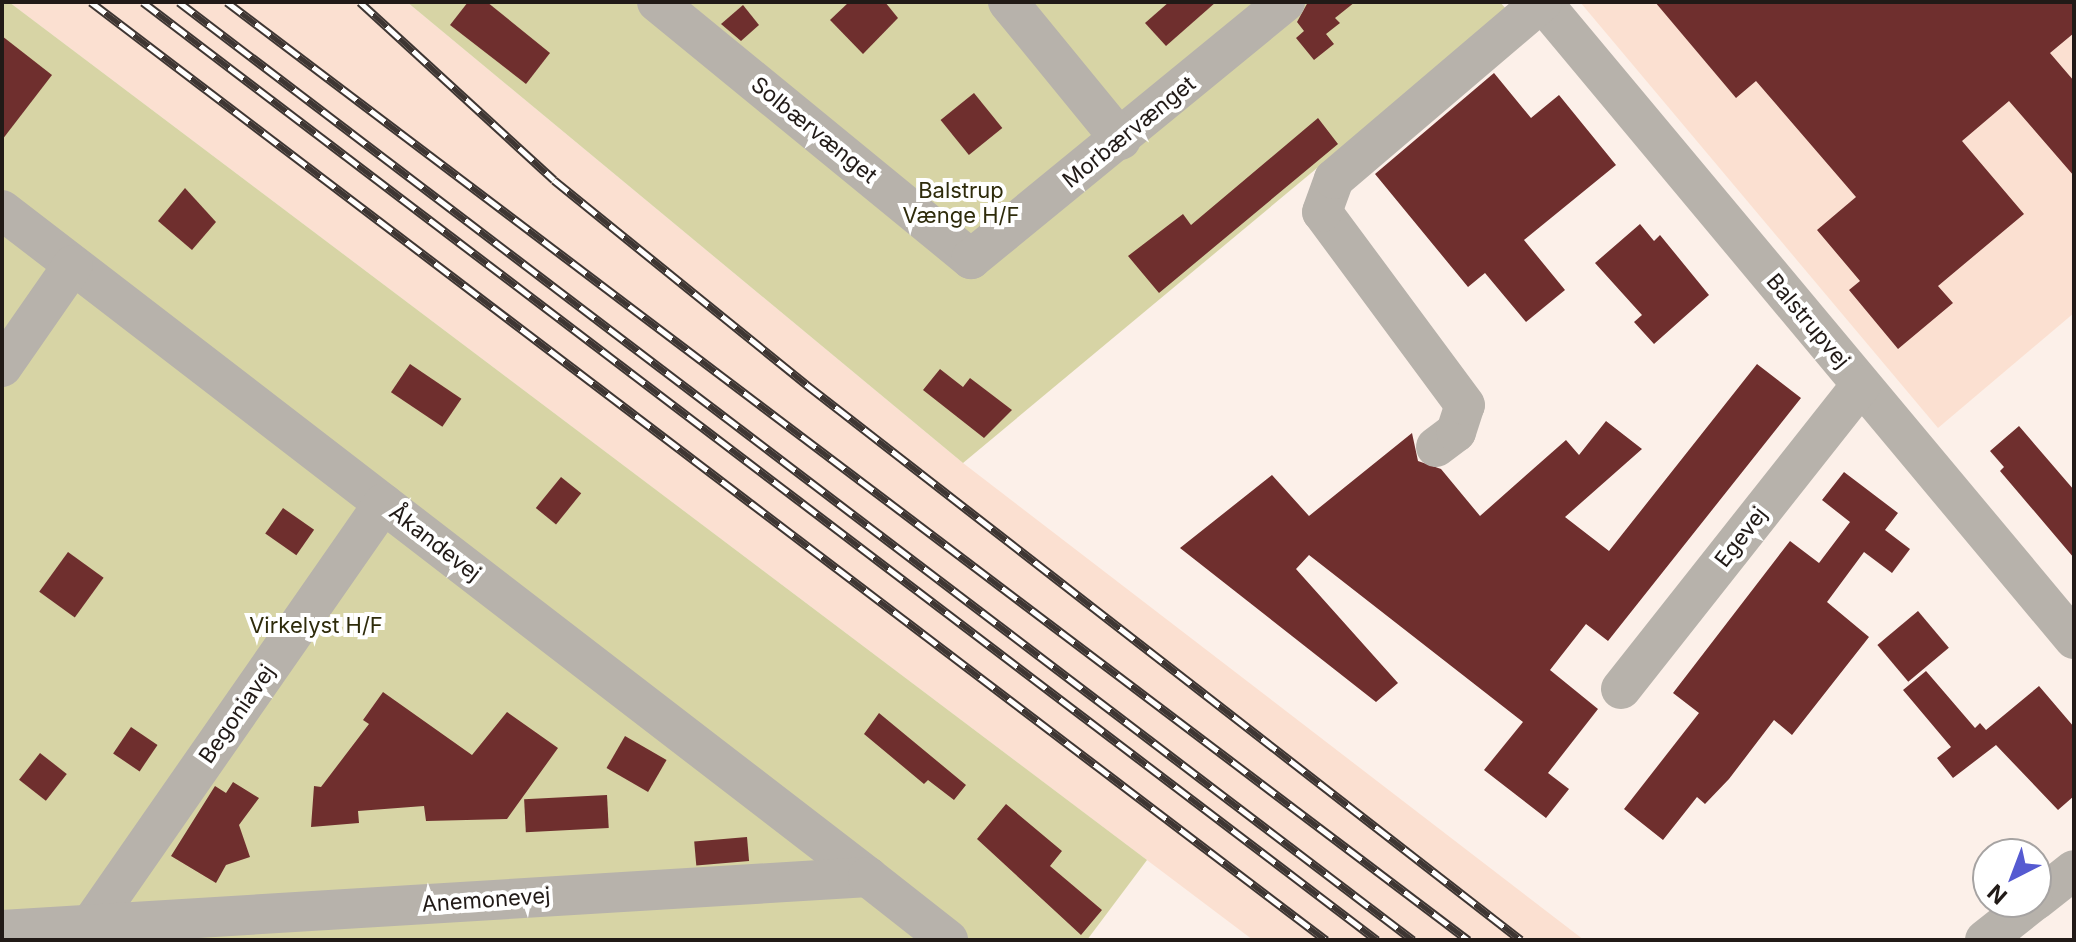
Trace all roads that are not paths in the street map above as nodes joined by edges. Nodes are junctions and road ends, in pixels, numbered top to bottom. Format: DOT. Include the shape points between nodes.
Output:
graph roads {
  1 [pos="657,2"];
  2 [pos="1008,2"];
  3 [pos="1285,2"];
  4 [pos="1542,2"];
  5 [pos="1121,140"];
  6 [pos="2,210"];
  7 [pos="971,259"];
  8 [pos="73,265"];
  9 [pos="2,367"];
  10 [pos="1861,385"];
  11 [pos="1436,447"];
  12 [pos="383,504"];
  13 [pos="2074,639"];
  14 [pos="1621,689"];
  15 [pos="2074,870"];
  16 [pos="868,877"];
  17 [pos="2052,887"];
  18 [pos="2013,918"];
  19 [pos="91,924"];
  20 [pos="2,930"];
  21 [pos="948,940"];
  22 [pos="1985,940"];
  1 -- 7 [label="street, Solbærvænget"];
  2 -- 5 [label="street"];
  3 -- 5 [label="street, Morbærvænget"];
  4 -- 10 [label="street, Balstrupvej"];
  4 -- 11 [label="street" via="1334,179 1322,212 1465,405 1456,432"];
  5 -- 7 [label="street, Morbærvænget"];
  6 -- 8 [label="street, Åkandevej"];
  8 -- 9 [label="street"];
  8 -- 12 [label="street, Åkandevej"];
  10 -- 13 [label="street, Balstrupvej"];
  10 -- 14 [label="street, Egevej"];
  12 -- 16 [label="street, Åkandevej"];
  12 -- 19 [label="street, Begoniavej"];
  15 -- 17 [label="street"];
  16 -- 19 [label="street, Anemonevej"];
  16 -- 21 [label="street"];
  18 -- 22 [label="street"];
  19 -- 20 [label="street, Anemonevej"];
}
